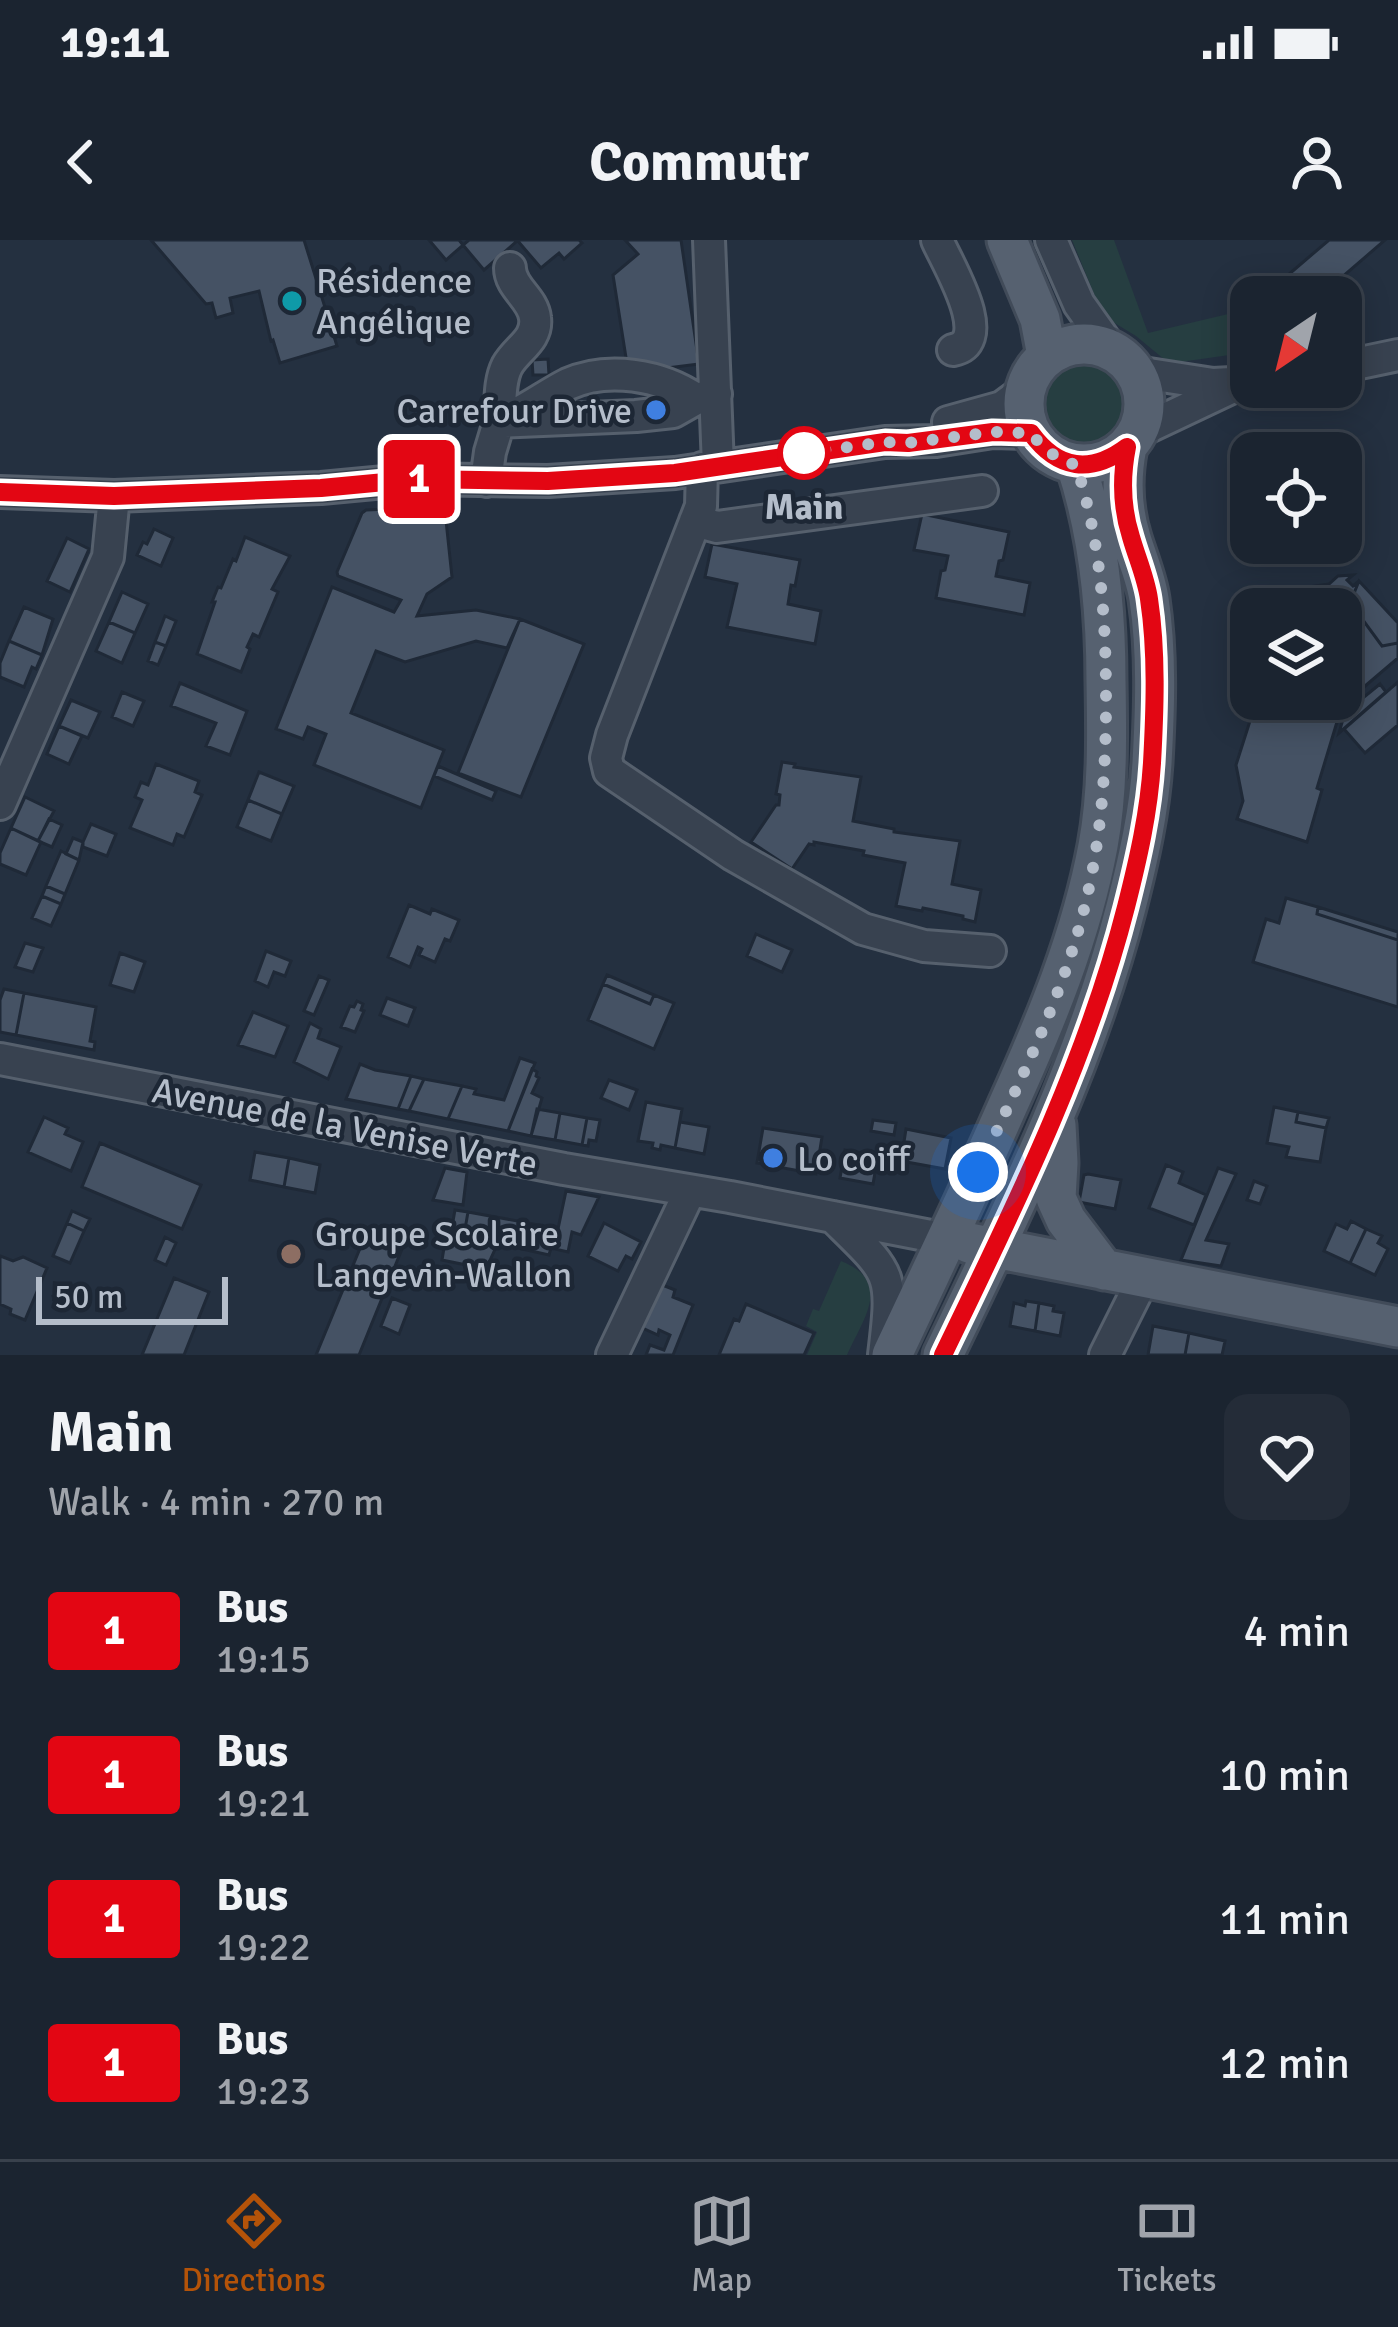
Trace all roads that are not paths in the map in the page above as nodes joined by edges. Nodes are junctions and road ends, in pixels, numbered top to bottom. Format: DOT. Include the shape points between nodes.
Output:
graph roads {
  1 [pos="709,240"];
  2 [pos="938,240"];
  3 [pos="992,240"];
  4 [pos="1007,240"];
  5 [pos="1034,240"];
  6 [pos="1051,240"];
  7 [pos="510,268"];
  8 [pos="953,350"];
  9 [pos="1112,355"];
  10 [pos="1398,355"];
  11 [pos="1362,363"];
  12 [pos="1036,371"];
  13 [pos="613,377"];
  14 [pos="1230,384"];
  15 [pos="1230,392"];
  16 [pos="706,396"];
  17 [pos="586,419"];
  18 [pos="499,422"];
  19 [pos="1031,433"];
  20 [pos="1133,440"];
  21 [pos="885,442"];
  22 [pos="1076,465"];
  23 [pos="710,467"];
  24 [pos="486,481"];
  25 [pos="982,490"];
  26 [pos="0,492"];
  27 [pos="114,496"];
  28 [pos="695,521"];
  29 [pos="0,804"];
  30 [pos="990,951"];
  31 [pos="0,1059"];
  32 [pos="1055,1114"];
  33 [pos="690,1191"];
  34 [pos="833,1216"];
  35 [pos="946,1239"];
  36 [pos="994,1248"];
  37 [pos="1103,1270"];
  38 [pos="1144,1277"];
  39 [pos="1398,1328"];
  40 [pos="611,1355"];
  41 [pos="888,1355"];
  42 [pos="943,1355"];
  43 [pos="1105,1355"];
  1 -- 16 [label="street" via="713,376"];
  2 -- 8 [label="street" via="970,315 968,342"];
  3 -- 12 [label="street" via="1028,324"];
  4 -- 12 [label="main road" via="1040,319"];
  5 -- 9 [label="main road" via="1065,309"];
  6 -- 9 [label="street"];
  7 -- 18 [label="street" via="536,320 506,368"];
  9 -- 12 [label="main road" via="1076,344"];
  9 -- 14 [label="street"];
  9 -- 20 [label="main road" via="1145,402"];
  10 -- 11 [label="street"];
  12 -- 19 [label="main road" via="1024,404"];
  12 -- 21 [label="street" via="1002,406"];
  13 -- 16 [label="street" via="648,377"];
  13 -- 17 [label="street"];
  13 -- 18 [label="street" via="572,382"];
  15 -- 20 [label="street"];
  16 -- 17 [label="street" via="673,412"];
  16 -- 23 [label="street"];
  17 -- 18 [label="street"];
  18 -- 24 [label="street"];
  19 -- 21 [label="street"];
  19 -- 22 [label="main road"];
  20 -- 22 [label="main road" via="1112,458"];
  20 -- 32 [label="main road" via="1124,498 1149,596 1152,767 1117,943"];
  21 -- 23 [label="street"];
  22 -- 35 [label="main road" via="1106,629 1098,846 1057,993"];
  23 -- 24 [label="street"];
  23 -- 28 [label="street"];
  24 -- 27 [label="street"];
  25 -- 28 [label="street" via="717,527"];
  26 -- 27 [label="street"];
  27 -- 29 [label="street" via="108,557"];
  28 -- 30 [label="street" via="612,735 609,771 863,929 924,946"];
  31 -- 33 [label="street, Avenue de la Venise Verte"];
  32 -- 36 [label="main road"];
  32 -- 37 [label="main road" via="1056,1198"];
  33 -- 34 [label="street, Avenue de la Venise Verte"];
  33 -- 40 [label="street"];
  34 -- 35 [label="street, Avenue de la Venise Verte"];
  34 -- 41 [label="street" via="888,1281"];
  35 -- 36 [label="main road, Avenue de la Venise Verte"];
  35 -- 41 [label="main road"];
  36 -- 37 [label="main road, Avenue de la Venise Verte"];
  36 -- 42 [label="main road"];
  37 -- 38 [label="main road, Avenue de la Venise Verte"];
  38 -- 39 [label="main road, Avenue de la Venise Verte"];
  38 -- 43 [label="street"];
}
